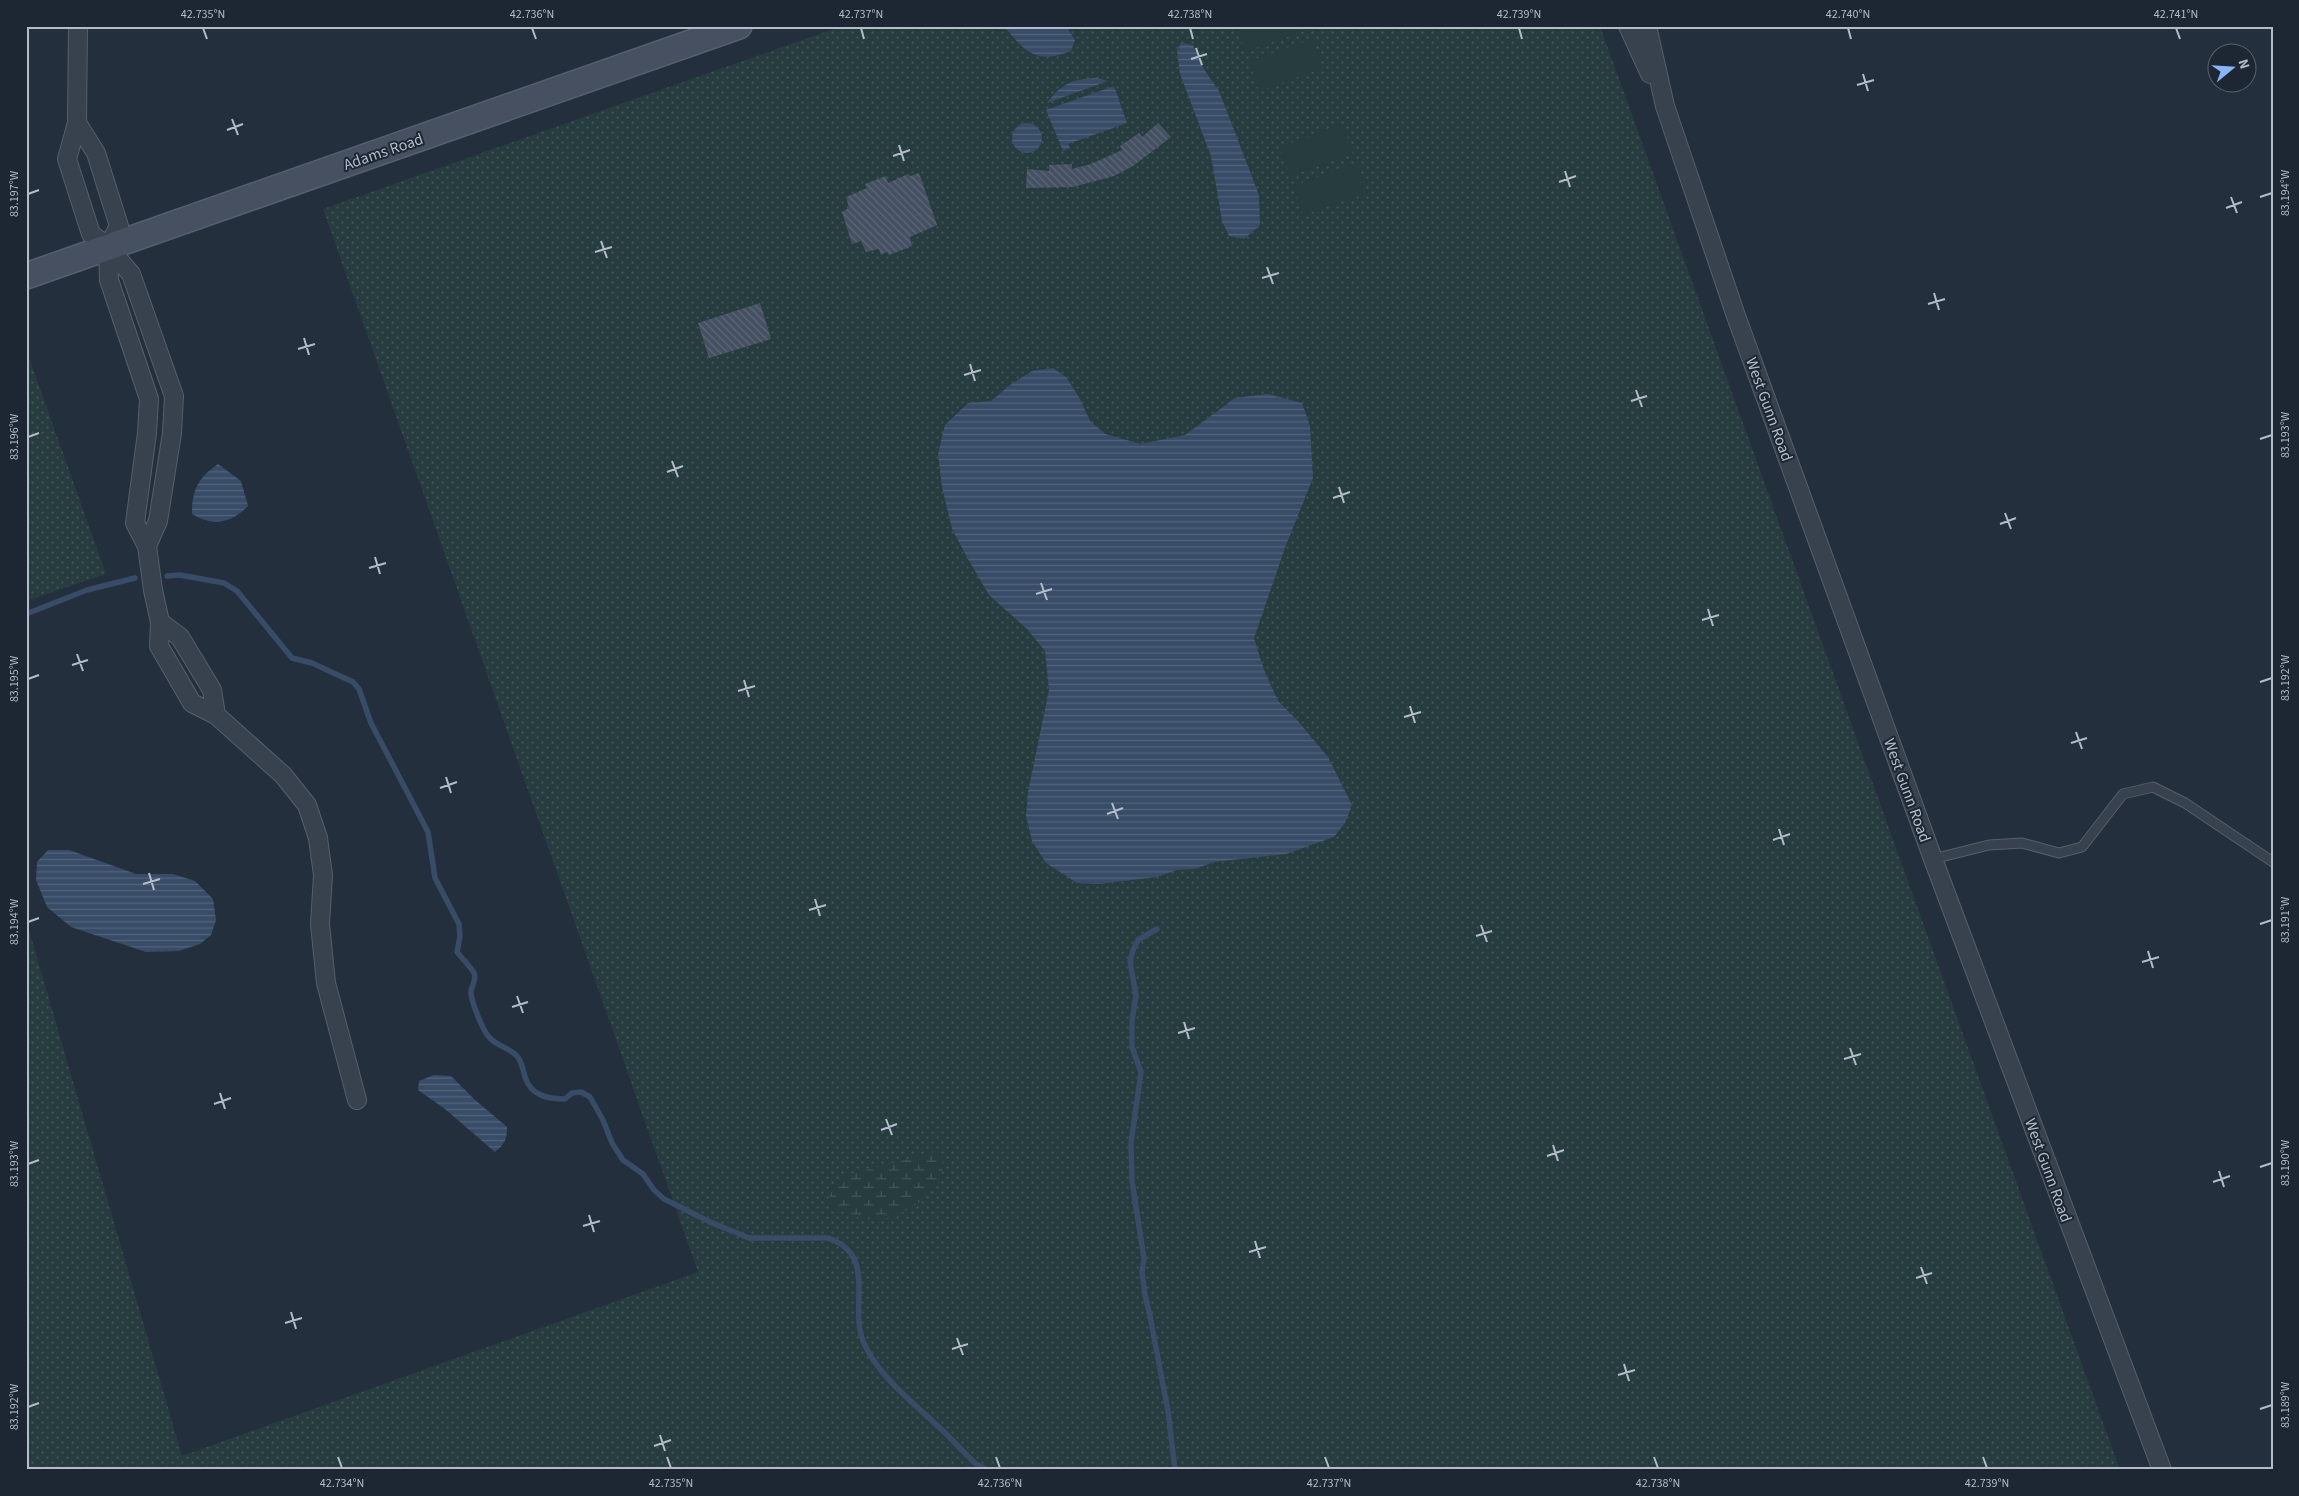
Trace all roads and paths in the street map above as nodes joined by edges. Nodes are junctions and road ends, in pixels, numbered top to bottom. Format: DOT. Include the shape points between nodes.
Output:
graph roads {
  1 [pos="78,26"];
  2 [pos="739,26"];
  3 [pos="1628,26"];
  4 [pos="1647,26"];
  5 [pos="1665,106"];
  6 [pos="77,124"];
  7 [pos="108,247"];
  8 [pos="26,276"];
  9 [pos="174,414"];
  10 [pos="148,416"];
  11 [pos="147,546"];
  12 [pos="1933,859"];
  13 [pos="2273,862"];
  14 [pos="357,1100"];
  15 [pos="2162,1470"];
  1 -- 6 [label="street"];
  2 -- 7 [label="main road, Adams Road"];
  3 -- 5 [label="street, West Gunn Road"];
  4 -- 5 [label="street, West Gunn Road"];
  5 -- 12 [label="street, West Gunn Road" via="1736,316"];
  6 -- 7 [label="street" via="96,153 119,226"];
  6 -- 7 [label="street" via="67,159 91,234"];
  7 -- 8 [label="main road, Adams Road"];
  7 -- 9 [label="street" via="132,274 174,396"];
  7 -- 10 [label="street" via="109,280 149,399"];
  9 -- 10 [label="street"];
  9 -- 11 [label="street" via="158,520"];
  10 -- 11 [label="street" via="135,523"];
  11 -- 14 [label="street" via="160,622 180,636 212,690 216,715 282,775 307,805 318,838 323,875 320,924 326,983"];
  12 -- 13 [label="lane" via="1989,845 2022,844 2060,853 2082,847 2123,794 2153,787 2185,803"];
  12 -- 15 [label="street, West Gunn Road"];
}
